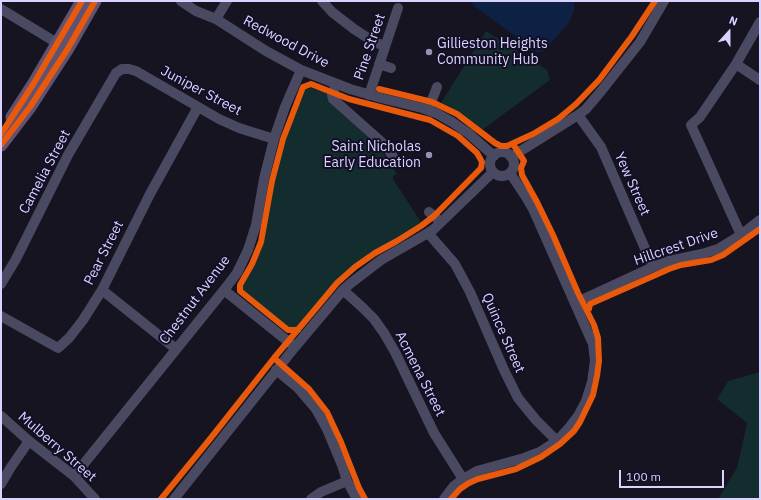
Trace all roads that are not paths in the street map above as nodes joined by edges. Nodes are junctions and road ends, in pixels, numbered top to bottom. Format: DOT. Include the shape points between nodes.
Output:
graph roads {
  1 [pos="82,1"];
  2 [pos="95,1"];
  3 [pos="181,1"];
  4 [pos="193,1"];
  5 [pos="227,1"];
  6 [pos="322,1"];
  7 [pos="664,1"];
  8 [pos="398,8"];
  9 [pos="1,9"];
  10 [pos="216,19"];
  11 [pos="760,22"];
  12 [pos="57,43"];
  13 [pos="385,46"];
  14 [pos="379,64"];
  15 [pos="736,64"];
  16 [pos="391,68"];
  17 [pos="301,70"];
  18 [pos="116,73"];
  19 [pos="760,80"];
  20 [pos="336,84"];
  21 [pos="437,87"];
  22 [pos="369,95"];
  23 [pos="198,107"];
  24 [pos="428,110"];
  25 [pos="578,115"];
  26 [pos="1,132"];
  27 [pos="274,139"];
  28 [pos="1,145"];
  29 [pos="494,156"];
  30 [pos="511,157"];
  31 [pos="394,158"];
  32 [pos="493,172"];
  33 [pos="510,173"];
  34 [pos="429,212"];
  35 [pos="760,220"];
  36 [pos="441,222"];
  37 [pos="428,233"];
  38 [pos="741,235"];
  39 [pos="653,267"];
  40 [pos="1,284"];
  41 [pos="102,290"];
  42 [pos="224,290"];
  43 [pos="343,290"];
  44 [pos="575,303"];
  45 [pos="1,316"];
  46 [pos="295,347"];
  47 [pos="176,349"];
  48 [pos="276,370"];
  49 [pos="1,416"];
  50 [pos="29,441"];
  51 [pos="557,441"];
  52 [pos="74,476"];
  53 [pos="463,478"];
  54 [pos="348,481"];
  55 [pos="1,484"];
  56 [pos="95,499"];
  57 [pos="174,499"];
  58 [pos="311,499"];
  59 [pos="357,499"];
  60 [pos="444,499"];
  1 -- 12 [label="main road"];
  2 -- 28 [label="main road" via="30,107"];
  3 -- 10 [label="street, Redwood Drive" via="196,11"];
  4 -- 10 [label="street, Redwood Drive"];
  5 -- 10 [label="street"];
  6 -- 13 [label="street" via="354,29"];
  7 -- 25 [label="street" via="640,42 602,90"];
  8 -- 13 [label="street, Pine Street"];
  9 -- 12 [label="street"];
  10 -- 17 [label="street, Redwood Drive"];
  11 -- 15 [label="street"];
  12 -- 26 [label="main road"];
  13 -- 14 [label="street, Pine Street"];
  14 -- 16 [label="street"];
  14 -- 22 [label="street, Pine Street"];
  15 -- 19 [label="street"];
  15 -- 38 [label="street" via="691,126"];
  17 -- 20 [label="street, Redwood Drive"];
  17 -- 27 [label="street, Chestnut Avenue"];
  18 -- 23 [label="street, Juniper Street" via="129,68"];
  18 -- 40 [label="street, Camelia Street" via="68,155"];
  20 -- 22 [label="street, Redwood Drive"];
  20 -- 31 [label="street" via="333,99 386,146"];
  21 -- 24 [label="street"];
  22 -- 24 [label="street, Redwood Drive"];
  23 -- 27 [label="street, Juniper Street" via="239,128"];
  23 -- 41 [label="street, Pear Street"];
  24 -- 29 [label="street, Redwood Drive" via="468,133"];
  25 -- 30 [label="street"];
  25 -- 39 [label="street, Yew Street" via="601,147"];
  27 -- 42 [label="street, Chestnut Avenue" via="256,225 248,250 237,273"];
  29 -- 30 [label="street" via="504,153"];
  29 -- 32 [label="street" via="490,163"];
  30 -- 33 [label="street" via="514,166"];
  32 -- 33 [label="street" via="501,176"];
  32 -- 36 [label="street"];
  33 -- 44 [label="street" via="533,209"];
  34 -- 36 [label="street"];
  35 -- 38 [label="street, Hillcrest Drive"];
  36 -- 37 [label="street"];
  37 -- 43 [label="street" via="381,260"];
  37 -- 51 [label="street, Quince Street" via="455,264 518,398"];
  38 -- 39 [label="street, Hillcrest Drive" via="718,249"];
  39 -- 44 [label="street, Hillcrest Drive"];
  41 -- 45 [label="street, Pear Street" via="83,320 58,348"];
  41 -- 47 [label="street"];
  42 -- 46 [label="street"];
  42 -- 47 [label="street, Chestnut Avenue"];
  43 -- 46 [label="street"];
  43 -- 53 [label="street, Acmena Street" via="374,319 384,333 434,433"];
  44 -- 51 [label="street" via="593,344 595,361 586,401 568,430"];
  46 -- 48 [label="street"];
  47 -- 52 [label="street, Chestnut Avenue"];
  48 -- 54 [label="street" via="298,388 316,409"];
  48 -- 57 [label="street"];
  49 -- 50 [label="street, Mulberry Street"];
  50 -- 52 [label="street, Mulberry Street"];
  50 -- 55 [label="street"];
  51 -- 53 [label="street" via="540,452 477,471"];
  52 -- 56 [label="street, Mulberry Street"];
  53 -- 60 [label="street"];
  54 -- 58 [label="street"];
  54 -- 59 [label="street"];
}
